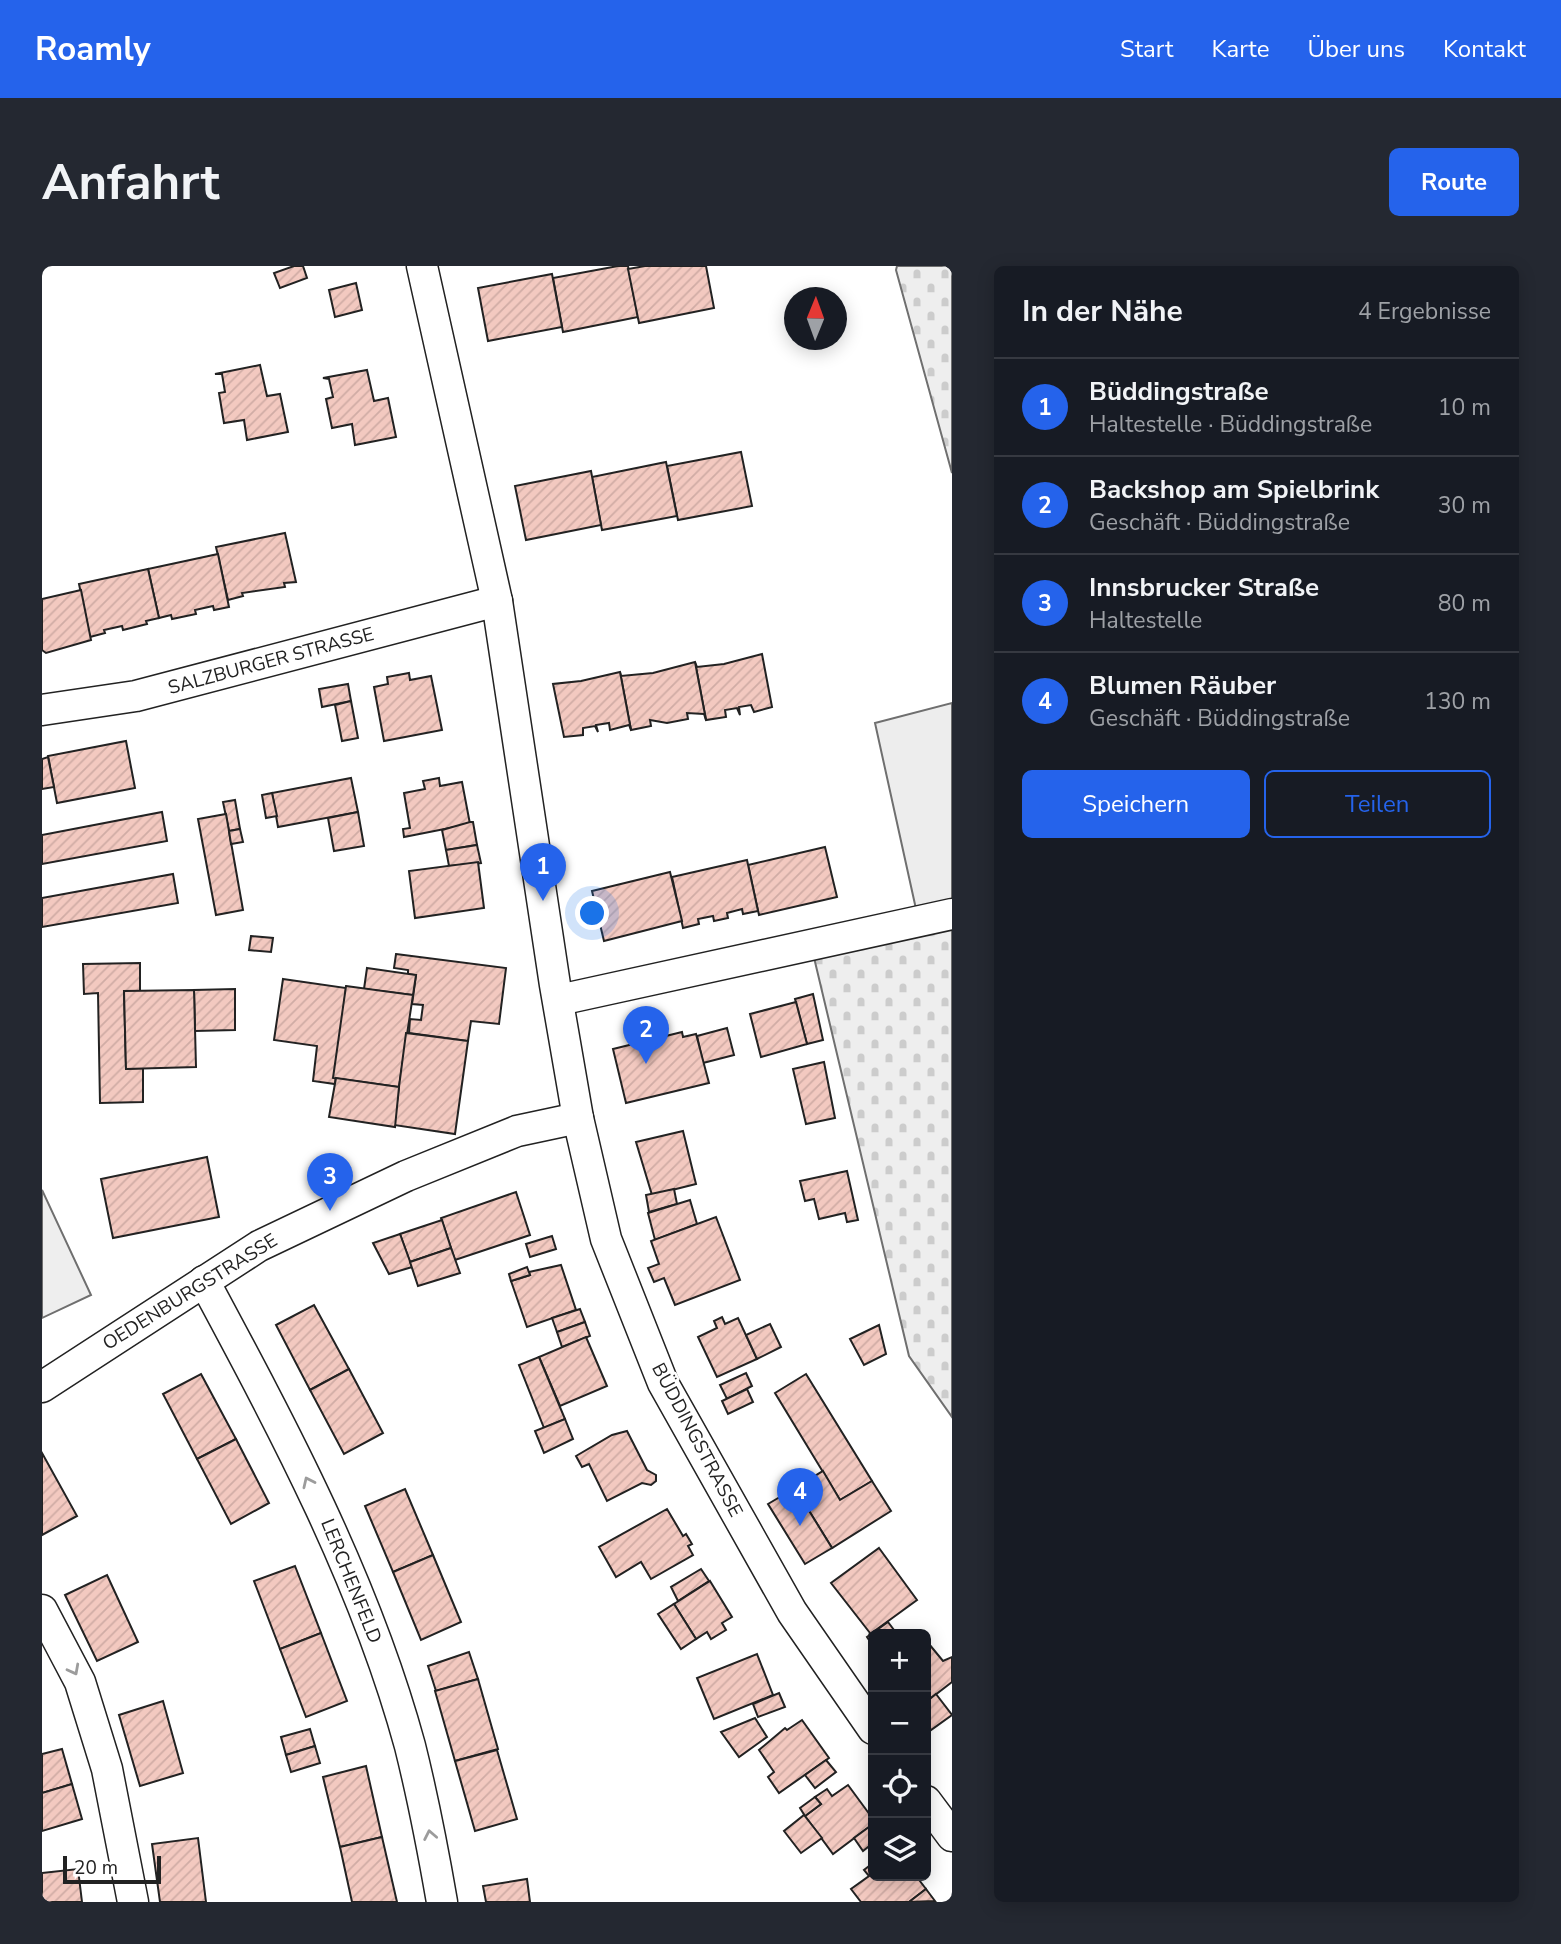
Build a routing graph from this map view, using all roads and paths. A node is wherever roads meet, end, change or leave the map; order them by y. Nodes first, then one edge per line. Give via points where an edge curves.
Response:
1 (422, 266) edge
2 (497, 601) junction
3 (42, 710) edge
4 (952, 914) edge
5 (559, 1000) junction
6 (578, 1118) junction
7 (204, 1281) junction
8 (42, 1387) edge
9 (42, 1610) edge
10 (868, 1722) edge
11 (931, 1808) edge
12 (952, 1836) edge
13 (133, 1902) edge
14 (442, 1902) edge

1 - 2 street, BÜDDINGSTRASSE
2 - 3 street, SALZBURGER STRASSE via 136,696
2 - 5 street, BÜDDINGSTRASSE
4 - 5 street
5 - 6 street, BÜDDINGSTRASSE
6 - 7 street, OEDENBURGSTRASSE via 517,1131 406,1175 260,1246
6 - 10 street, BÜDDINGSTRASSE via 606,1239 663,1383 792,1612
7 - 8 street, OEDENBURGSTRASSE
14 -> 7 street, LERCHENFELD via 409,1745 378,1647 285,1431
9 -> 13 street via 80,1682 103,1757
11 - 12 street

